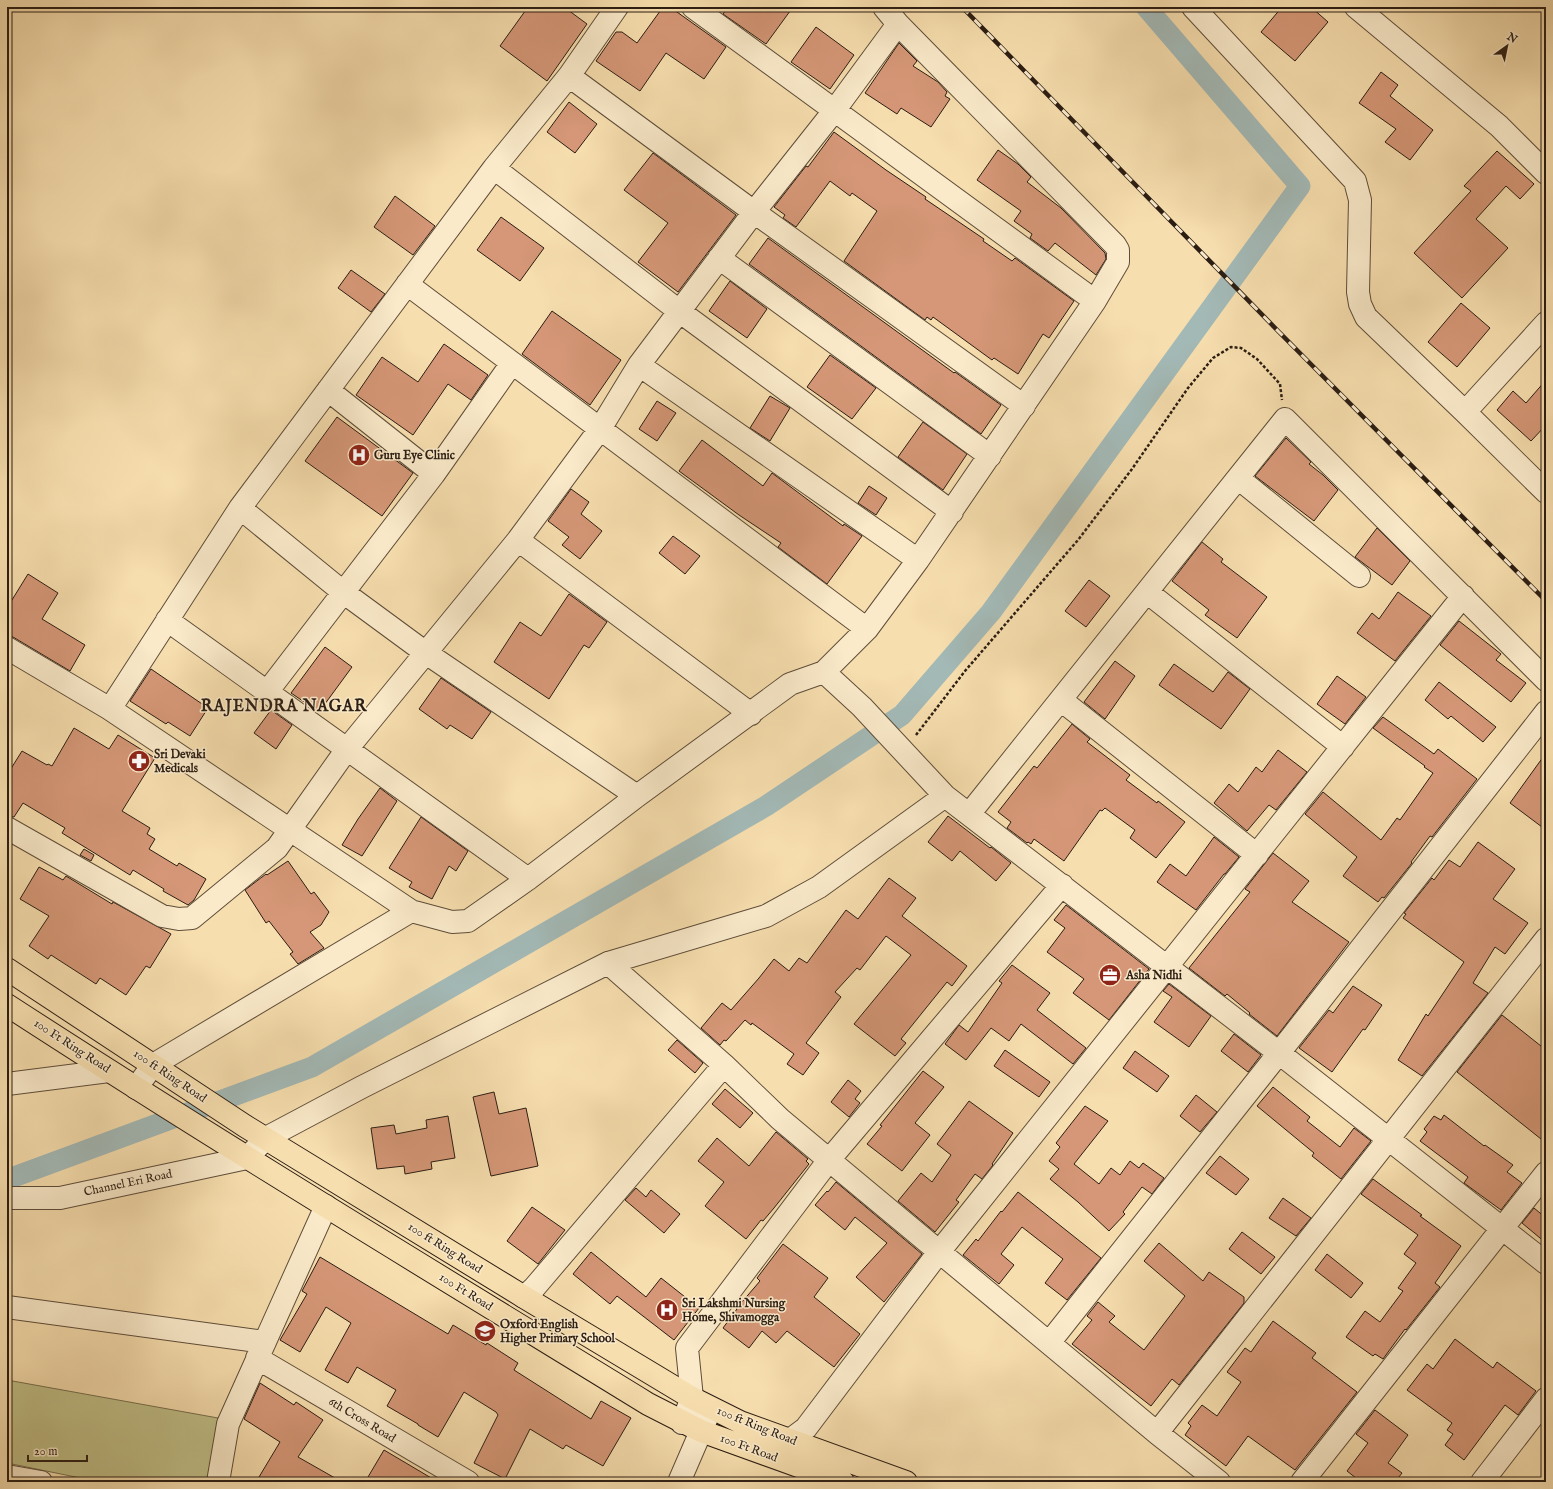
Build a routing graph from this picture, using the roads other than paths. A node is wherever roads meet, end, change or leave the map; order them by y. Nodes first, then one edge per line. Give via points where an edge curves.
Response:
1 (617, 7) edge
2 (693, 7) edge
3 (884, 7) edge
4 (1193, 7) edge
5 (1356, 7) edge
6 (898, 24) junction
7 (569, 76) junction
8 (834, 111) junction
9 (494, 168) junction
10 (1546, 173) edge
11 (754, 212) junction
12 (719, 258) junction
13 (407, 284) junction
14 (1095, 301) junction
15 (679, 311) junction
16 (1546, 323) edge
17 (512, 363) junction
18 (639, 365) junction
19 (328, 390) junction
20 (1024, 406) junction
21 (1465, 412) junction
22 (600, 430) junction
23 (990, 456) junction
24 (434, 474) junction
25 (1238, 478) junction
26 (1546, 491) edge
27 (240, 508) junction
28 (952, 512) junction
29 (518, 540) junction
30 (918, 560) junction
31 (1359, 576) dead end
32 (343, 592) junction
33 (1147, 592) junction
34 (1463, 596) junction
35 (167, 620) junction
36 (867, 629) junction
37 (7, 648) edge
38 (426, 653) junction
39 (824, 672) junction
40 (1546, 680) edge
41 (267, 692) junction
42 (1061, 700) junction
43 (110, 709) junction
44 (1546, 712) edge
45 (751, 714) junction
46 (1343, 747) junction
47 (347, 749) junction
48 (637, 796) junction
49 (945, 796) junction
50 (970, 814) junction
51 (7, 828) edge
52 (290, 830) junction
53 (1257, 855) junction
54 (528, 880) junction
55 (1062, 885) junction
56 (411, 911) junction
57 (1546, 939) edge
58 (608, 963) junction
59 (1167, 966) junction
60 (7, 969) edge
61 (7, 1004) edge
62 (1279, 1053) junction
63 (724, 1065) junction
64 (109, 1070) junction
65 (161, 1070) junction
66 (7, 1084) edge
67 (136, 1088) junction
68 (266, 1138) junction
69 (1388, 1139) junction
70 (228, 1144) joint
71 (247, 1158) junction
72 (829, 1160) junction
73 (1546, 1173) edge
74 (7, 1198) edge
75 (326, 1206) junction
76 (1501, 1228) junction
77 (939, 1252) junction
78 (1546, 1263) edge
79 (524, 1297) junction
80 (7, 1307) edge
81 (1049, 1343) junction
82 (261, 1350) junction
83 (692, 1398) junction
84 (1546, 1399) edge
85 (711, 1408) junction
86 (692, 1427) junction
87 (1157, 1433) junction
88 (790, 1440) junction
89 (7, 1476) edge
90 (41, 1482) edge
91 (218, 1482) edge
92 (468, 1482) edge
93 (679, 1482) edge
94 (843, 1482) edge
95 (906, 1482) edge
96 (1219, 1482) edge
97 (1302, 1482) edge
98 (1482, 1482) edge

1 - 7 street
2 - 8 street
3 - 6 street
4 - 21 street via 1355,181 1360,200 1358,292 1366,317
5 - 10 street via 1499,126
6 - 8 street
6 - 14 street via 1116,245 1118,262
7 - 9 street
7 - 11 street
8 - 11 street
8 - 14 street
9 - 13 street
9 - 15 street
11 - 12 street
11 - 20 street
12 - 15 street
12 - 23 street
13 - 17 street
13 - 19 street
14 - 20 street
15 - 18 street
15 - 28 street
16 - 21 street
17 - 22 street
17 - 24 street
18 - 22 street
18 - 30 street
19 - 24 street
19 - 27 street
20 - 23 street
21 - 26 street
22 - 29 street
22 - 36 street
23 - 28 street
24 - 32 street
25 - 31 street
25 - 33 street
25 - 34 street via 1285,419
27 - 32 street
27 - 35 street
28 - 30 street
29 - 38 street
29 - 45 street
30 - 36 street
32 - 38 street
32 - 41 street
33 - 42 street
33 - 46 street
34 - 40 street
34 - 46 street
35 - 41 street
35 - 43 street
36 - 39 street
37 - 43 street
38 - 47 street
38 - 48 street
39 - 45 street via 790,684
39 - 49 street via 862,707
41 - 47 street
42 - 50 street
42 - 53 street
43 - 52 street
44 - 62 street
45 - 48 street
46 - 53 street
47 - 52 street
47 - 54 street
48 - 54 street
49 - 50 street
49 - 58 street via 819,887 766,916
50 - 55 street
51 - 52 street via 162,916 179,919 192,918 277,848
52 - 56 street
53 - 59 street
54 - 56 street via 468,921 452,922
55 - 59 street
55 - 72 street
56 - 65 street
57 - 69 street
58 - 63 street
58 - 68 street
59 - 62 street
59 - 77 street
60 - 65 main road, 100 ft Ring Road
61 - 64 main road, 100 Ft Ring Road
62 - 69 street
62 - 81 street
63 - 72 street via 780,1119
63 - 79 street
64 - 66 street
64 - 67 main road, 100 Ft Ring Road
65 - 67 street
65 - 68 main road, 100 ft Ring Road
67 - 70 main road, 100 Ft Ring Road
68 - 71 street
68 - 79 main road, 100 ft Ring Road
69 - 76 street
69 - 87 street
70 - 71 main road, 100 Ft Road
71 - 74 street, Channel Eri Road via 60,1198
71 - 75 main road, 100 Ft Road
72 - 77 street
72 - 83 street via 687,1348
73 - 76 street
75 - 82 street
75 - 86 main road, 100 Ft Road via 648,1404
76 - 78 street
76 - 97 street
77 - 81 street
77 - 88 street via 806,1428
79 - 83 main road, 100 ft Ring Road
80 - 82 street
81 - 87 street
82 - 91 street via 228,1424
82 - 92 street, 6th Cross Road
83 - 85 main road, 100 ft Ring Road
83 - 86 street
84 - 98 street
85 - 86 street
85 - 88 main road, 100 ft Ring Road via 740,1422
86 - 93 street
86 - 94 main road, 100 Ft Road
87 - 96 street
88 - 95 main road, 100 ft Ring Road
89 - 90 street

